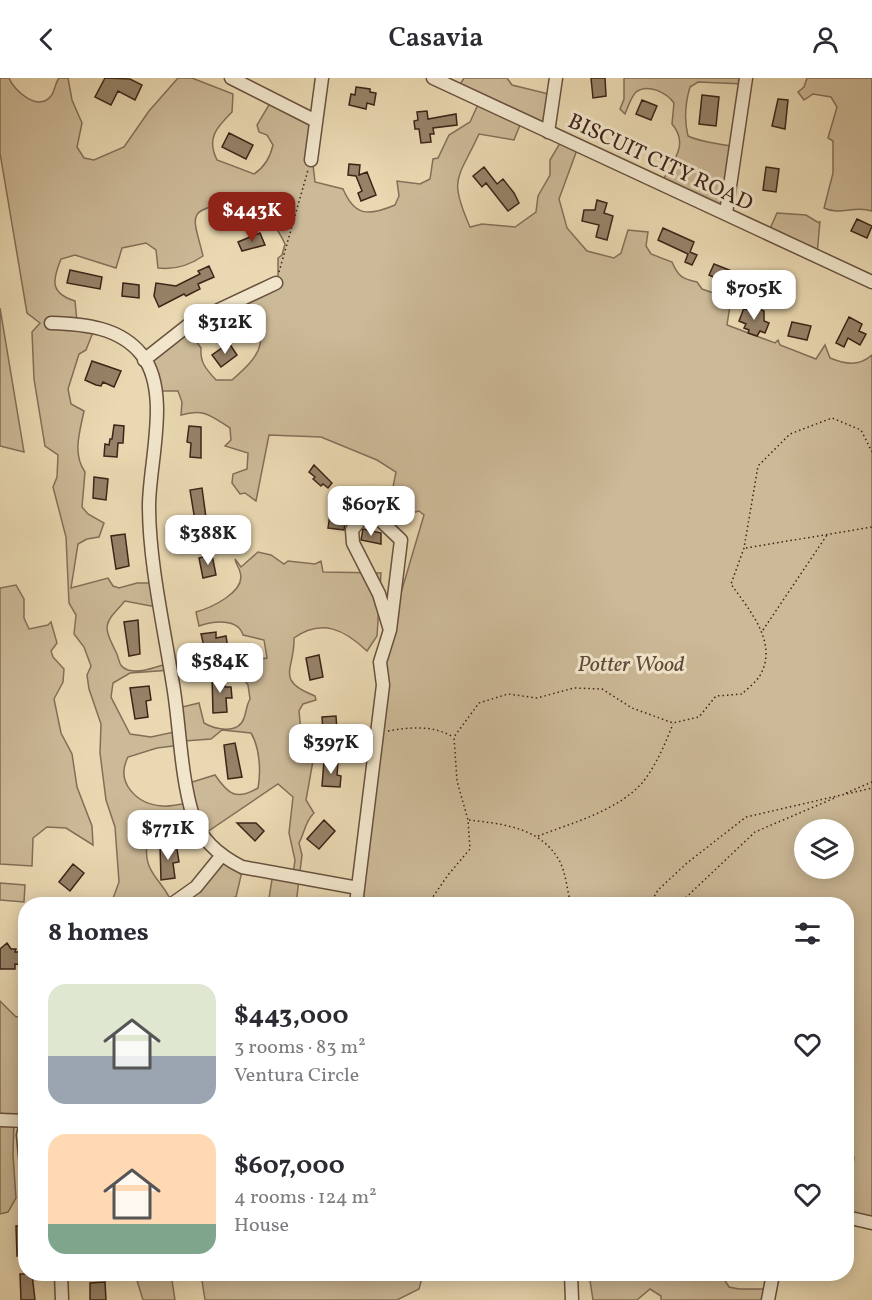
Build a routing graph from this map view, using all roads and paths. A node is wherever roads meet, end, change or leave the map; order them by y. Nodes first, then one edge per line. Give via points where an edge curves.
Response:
1 (231, 78) edge
2 (322, 78) edge
3 (433, 78) edge
4 (556, 78) edge
5 (746, 78) edge
6 (316, 121) junction
7 (548, 132) junction
8 (311, 160) joint
9 (726, 213) junction
10 (872, 282) edge
11 (276, 283) joint
12 (51, 323) dead end
13 (144, 360) junction
14 (872, 452) edge
15 (872, 527) edge
16 (827, 534) junction
17 (744, 548) junction
18 (390, 630) junction
19 (762, 630) junction
20 (673, 723) junction
21 (377, 734) junction
22 (454, 737) junction
23 (872, 782) edge
24 (872, 788) edge
25 (841, 795) junction
26 (468, 820) junction
27 (538, 836) junction
28 (222, 855) junction
29 (358, 888) junction
30 (182, 897) edge
31 (357, 897) edge
32 (433, 897) edge
33 (569, 897) edge
34 (654, 897) edge
35 (685, 897) edge
36 (0, 1120) edge
37 (18, 1121) edge
38 (854, 1219) edge
39 (872, 1223) edge
40 (61, 1281) edge
41 (571, 1281) edge
42 (772, 1281) edge
43 (62, 1300) edge
44 (572, 1300) edge
45 (768, 1300) edge

1 - 6 street
2 - 6 street
3 - 7 street, BISCUIT CITY ROAD
4 - 7 street
5 - 9 street
6 - 8 street
7 - 9 street, BISCUIT CITY ROAD
8 - 11 path
9 - 10 street, BISCUIT CITY ROAD
11 - 13 street via 191,323
12 - 13 street via 102,329 124,339
13 - 28 street via 156,392 157,413 150,533 185,770 193,817 210,846
14 - 17 path via 861,430 832,418 790,434 758,466
15 - 16 path
16 - 17 path
16 - 19 path
17 - 19 path via 731,584
18 - 18 street via 401,540 379,519 363,517 352,530 354,543 379,594
18 - 21 street via 380,662 383,685
19 - 20 path via 766,650 759,676 742,694 716,696 699,717
20 - 22 path via 632,708 602,689 574,688 537,698 508,694 479,703
20 - 27 path via 661,753 642,783 588,818
21 - 22 path via 420,728 444,731
21 - 29 street
22 - 26 path via 458,781
23 - 25 path
24 - 25 path
25 - 34 path via 746,817 687,863
25 - 35 path via 755,832
26 - 27 path via 504,824
26 - 32 path via 470,849
27 - 33 path via 559,860
28 - 29 street via 242,867
28 - 30 street via 196,887
29 - 31 street
36 - 37 street
38 - 39 street
40 - 43 street
41 - 44 street
42 - 45 street

